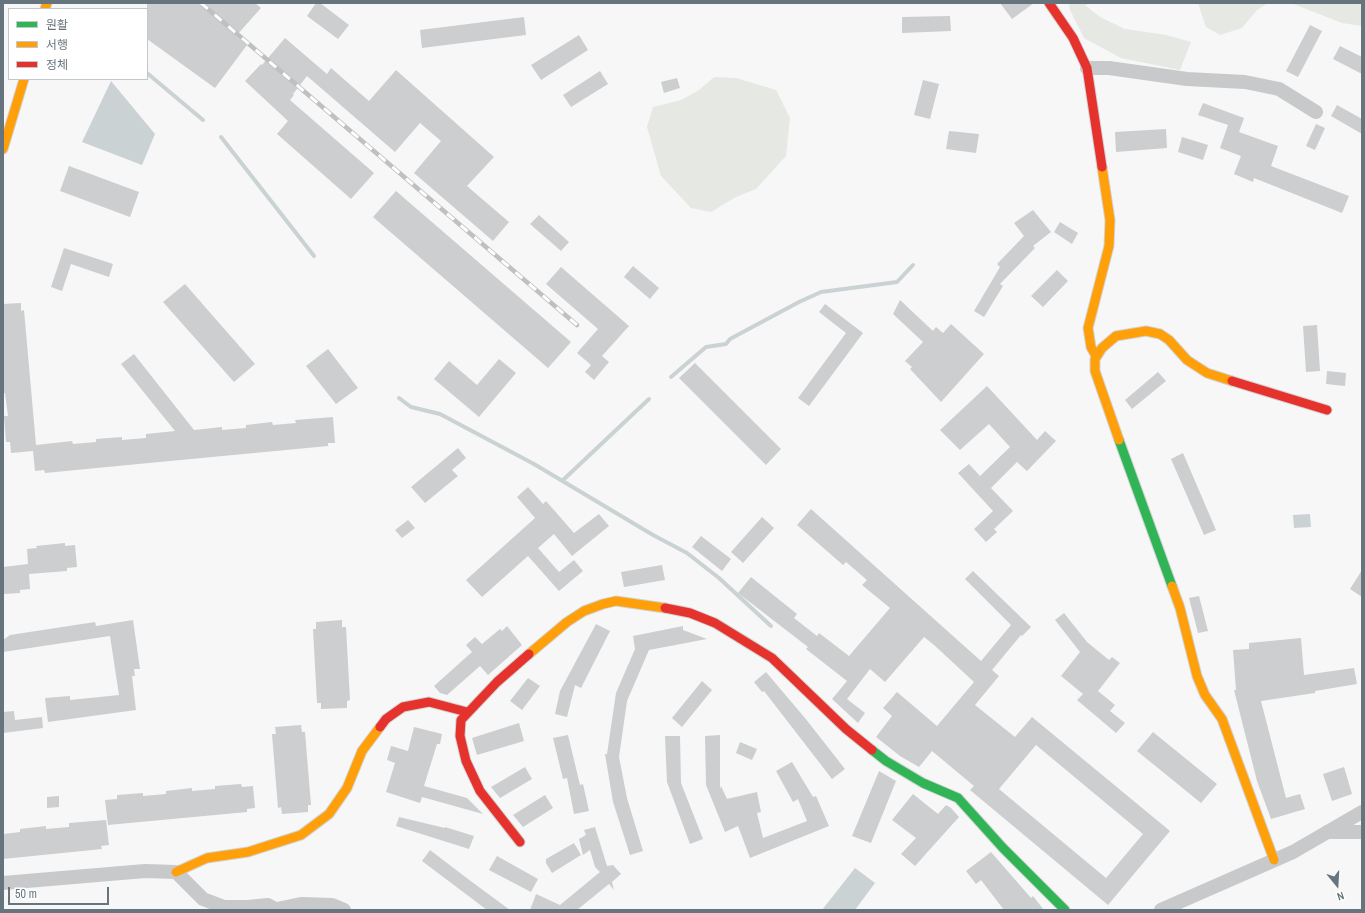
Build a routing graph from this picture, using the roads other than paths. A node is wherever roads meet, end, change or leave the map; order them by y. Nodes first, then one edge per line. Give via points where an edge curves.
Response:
1 (1049, 3) edge
2 (1087, 68) junction
3 (24, 80) edge
4 (1316, 112) dead end
5 (3, 149) edge
6 (1096, 356) junction
7 (1327, 410) dead end
8 (467, 712) junction
9 (1362, 812) edge
10 (1327, 832) junction
11 (1362, 832) edge
12 (520, 842) dead end
13 (1274, 860) junction
14 (176, 872) junction
15 (3, 883) edge
16 (277, 910) edge
17 (344, 910) edge
18 (1065, 910) edge
19 (1161, 910) edge

1 - 2 street via 1073,38
2 - 4 street via 1109,68 1187,79 1245,82 1279,89
2 - 6 street via 1110,220 1109,246 1088,328 1091,347
3 - 5 street
6 - 7 street via 1116,336 1146,331 1160,334 1187,360 1207,373
6 - 13 street via 1095,371 1100,388 1180,608 1197,676 1205,694 1222,719
8 - 12 street via 462,720 460,736 466,761 480,791
8 - 14 street via 429,702 403,707 386,719 362,751 347,788 329,814 301,835 248,852 207,858
8 - 18 street via 497,682 567,622 584,611 616,601 690,613 715,623 772,658 846,729 886,761 923,783 958,798 1003,848
9 - 10 street
10 - 11 street
10 - 13 street
13 - 19 street
14 - 15 street via 145,871
14 - 16 street via 203,899 224,906 248,907 268,904
16 - 17 street via 301,904 332,905

